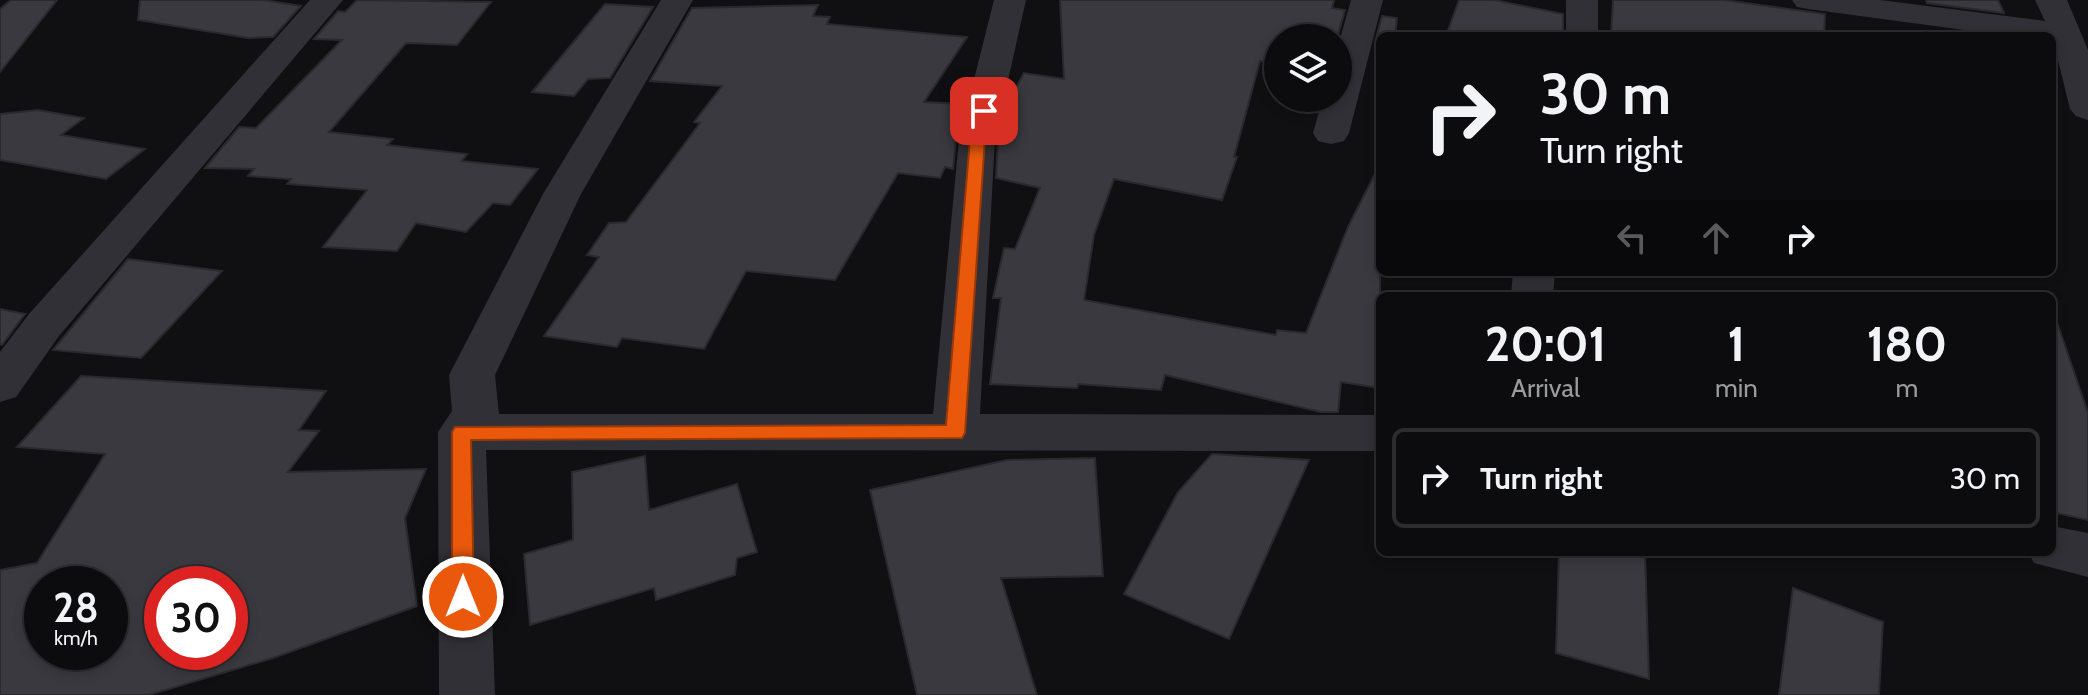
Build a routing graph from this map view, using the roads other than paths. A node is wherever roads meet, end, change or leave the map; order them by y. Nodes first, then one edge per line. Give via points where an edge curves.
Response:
1 (327, 0) edge
2 (677, 0) edge
3 (1010, 0) edge
4 (1367, 0) edge
5 (1582, 0) edge
6 (1808, 0) edge
7 (2051, 0) edge
8 (1582, 32) edge
9 (2052, 32) edge
10 (2056, 33) edge
11 (2067, 34) junction
12 (2088, 109) edge
13 (1331, 133) dead end
14 (0, 385) edge
15 (462, 432) junction
16 (955, 433) junction
17 (1376, 433) edge
18 (2056, 549) edge
19 (2088, 555) edge
20 (467, 695) edge

1 - 14 street via 54,314
2 - 15 street via 562,194 472,375 476,416
3 - 16 street via 977,139
4 - 13 street
5 - 8 street
6 - 9 street
7 - 11 street
10 - 11 street
11 - 12 street
15 - 16 street
15 - 20 street
16 - 17 street
18 - 19 street

